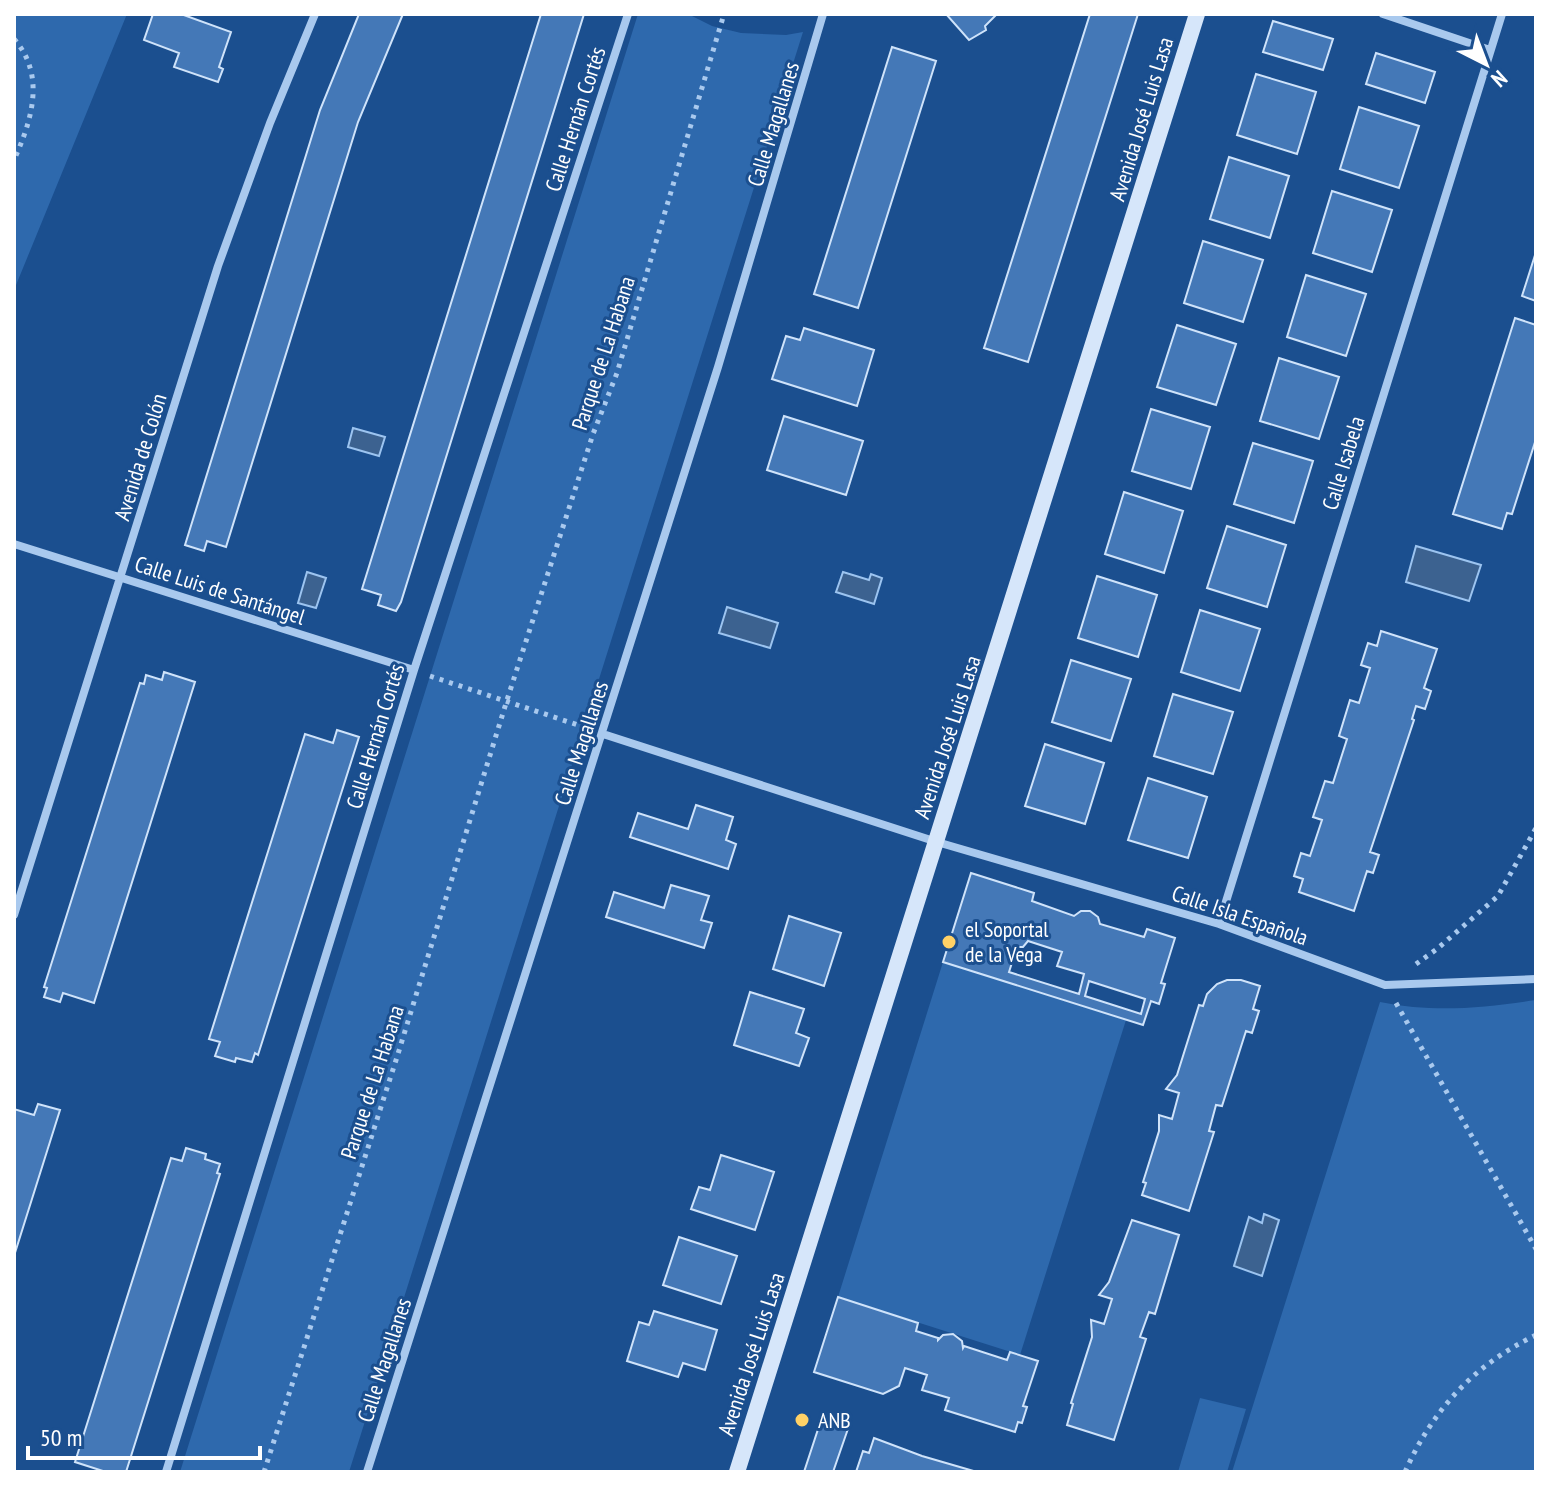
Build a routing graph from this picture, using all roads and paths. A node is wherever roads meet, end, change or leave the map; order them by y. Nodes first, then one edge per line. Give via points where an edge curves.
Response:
1 (315, 14) edge
2 (628, 14) edge
3 (724, 14) edge
4 (1197, 14) edge
5 (1383, 14) edge
6 (1502, 14) edge
7 (819, 16) edge
8 (14, 39) edge
9 (1490, 50) junction
10 (14, 160) edge
11 (14, 544) edge
12 (122, 577) junction
13 (414, 670) junction
14 (507, 700) junction
15 (603, 734) junction
16 (1536, 828) edge
17 (937, 842) junction
18 (14, 915) edge
19 (1219, 924) junction
20 (1536, 979) edge
21 (1385, 985) junction
22 (1536, 1249) edge
23 (1536, 1335) edge
24 (166, 1472) edge
25 (264, 1472) edge
26 (367, 1472) edge
27 (737, 1472) edge
28 (1405, 1472) edge

1 - 12 street, Avenida de Colón via 218,266
2 - 13 street, Calle Hernán Cortés
3 - 14 path, Parque de La Habana via 617,373
4 - 17 street, Avenida José Luis Lasa
5 - 9 street
6 - 9 street, Calle Isabela
7 - 15 street, Calle Magallanes via 812,57 732,323
8 - 10 path via 25,51 36,89
9 - 19 street, Calle Isabela
11 - 12 street, Calle Luis de Santángel
12 - 13 street, Calle Luis de Santángel
12 - 18 street, Avenida de Colón
13 - 14 path
13 - 24 street, Calle Hernán Cortés
14 - 15 path
14 - 25 path, Parque de La Habana
15 - 17 street
15 - 26 street, Calle Magallanes
16 - 21 path via 1498,896
17 - 19 street, Calle Isla Española
17 - 27 street, Avenida José Luis Lasa
19 - 21 street, Calle Isla Española
20 - 21 street, Calle Isla Española
21 - 22 path
23 - 28 path via 1475,1373 1442,1407

